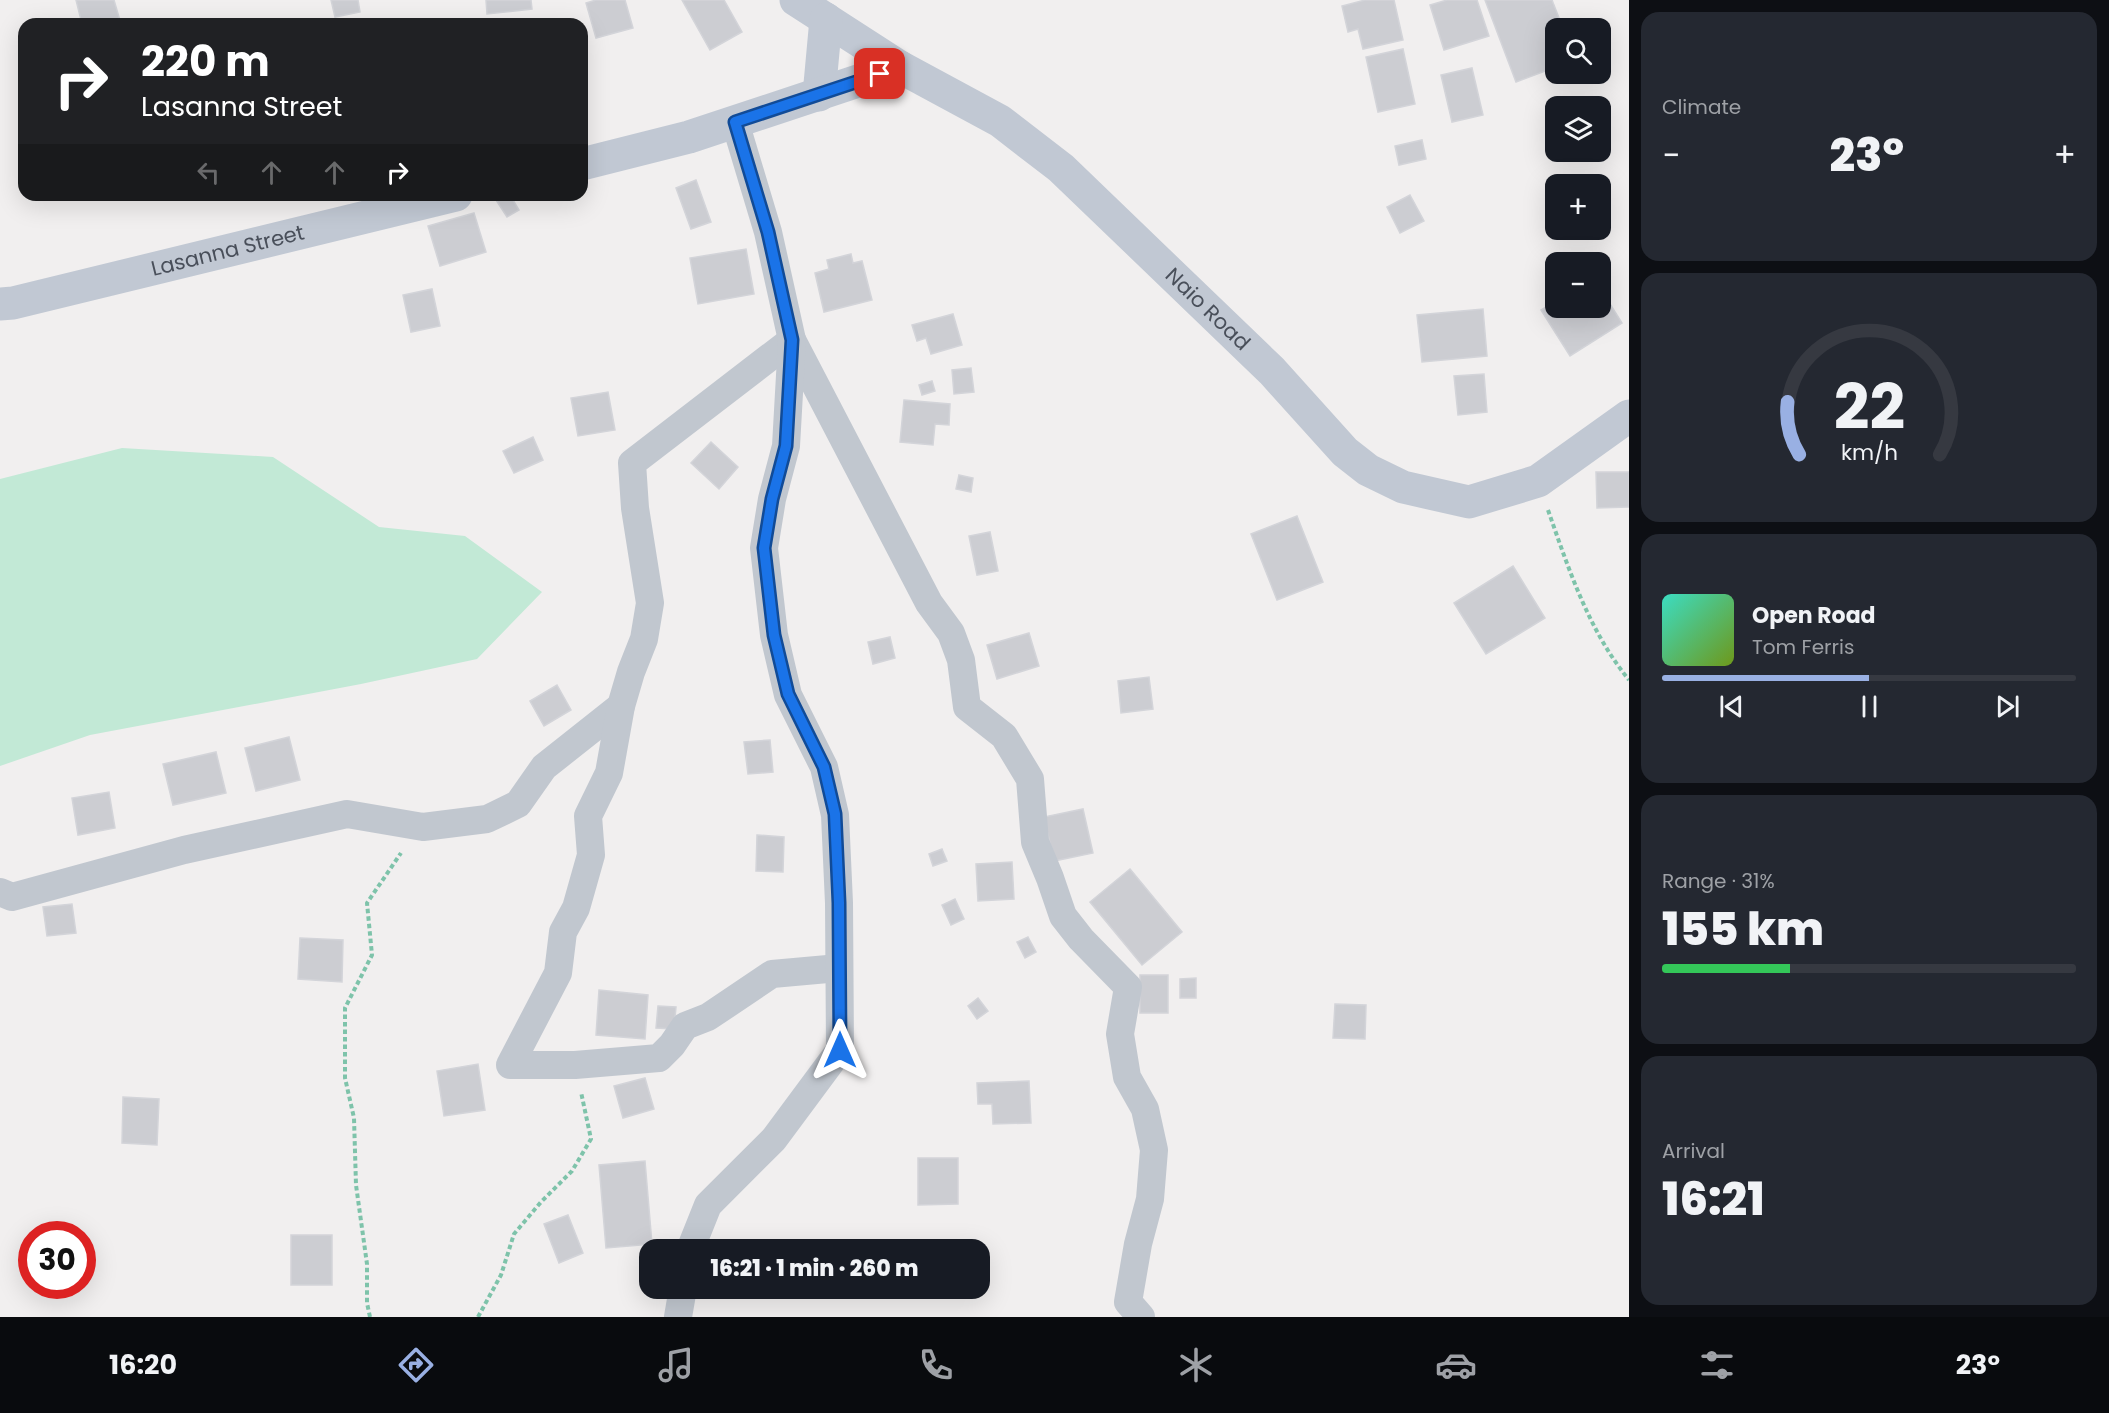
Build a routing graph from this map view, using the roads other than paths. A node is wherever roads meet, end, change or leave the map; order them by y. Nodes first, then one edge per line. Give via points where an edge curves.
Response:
1 (796, 0) edge
2 (826, 19) junction
3 (900, 67) junction
4 (819, 95) junction
5 (735, 122) junction
6 (588, 162) edge
7 (431, 201) edge
8 (0, 304) edge
9 (792, 340) junction
10 (1629, 416) edge
11 (621, 706) junction
12 (0, 892) edge
13 (839, 968) junction
14 (694, 1239) edge
15 (682, 1299) edge
16 (678, 1317) edge
17 (1142, 1317) edge

1 - 2 street, Naio Road
2 - 3 street, Naio Road
2 - 4 street
3 - 4 street
3 - 10 street, Naio Road via 1000,121 1061,168 1272,370 1345,452 1368,470 1403,487 1469,502 1538,481
4 - 5 street
5 - 6 street
5 - 9 street via 768,232
7 - 8 street, Lasanna Street
9 - 11 street via 632,464 634,508 650,603 644,639
9 - 13 street via 786,446 764,548 774,635 788,694 824,767 835,814
9 - 17 street via 929,603 951,633 961,660 967,708 1004,736 1030,779 1035,842 1063,916 1128,987 1120,1034 1127,1077 1145,1109 1154,1150 1150,1199 1128,1302
11 - 12 street via 544,767 518,804 487,819 423,827 347,814 184,850 12,897
11 - 13 street via 609,773 588,816 591,855 576,908 563,932 558,973 510,1065 575,1065 658,1058 685,1026 708,1017 772,974
13 - 14 street via 840,1050 774,1139 708,1205
15 - 16 street

